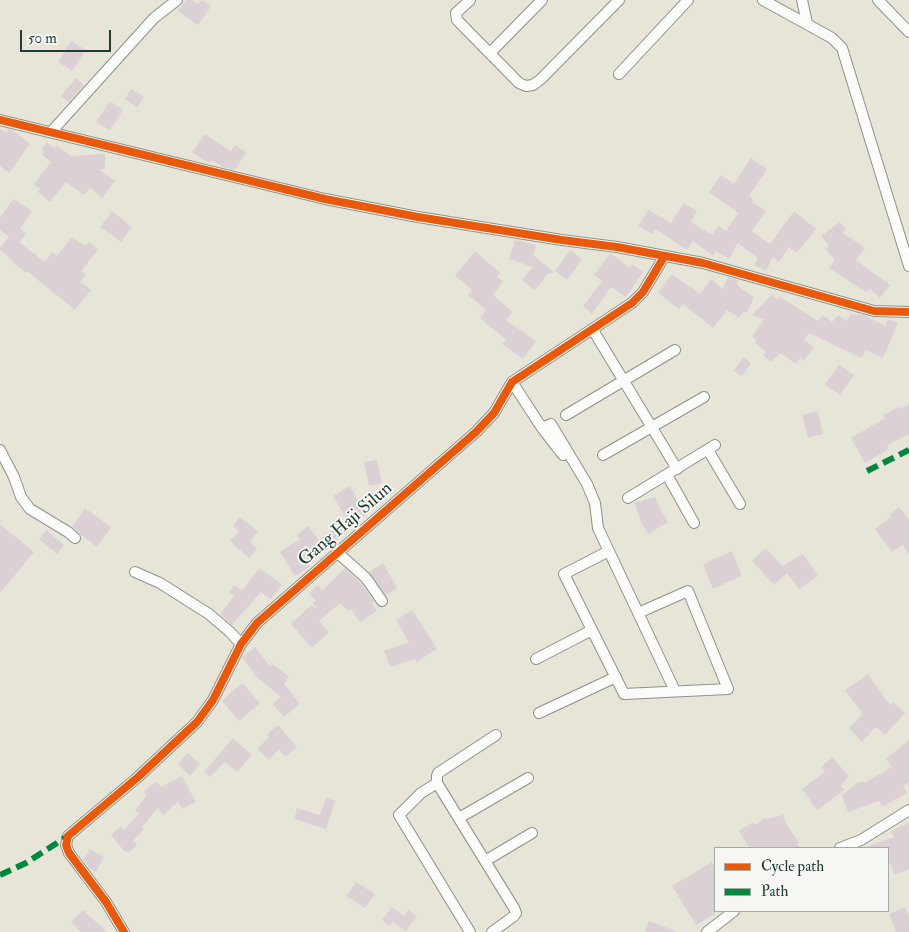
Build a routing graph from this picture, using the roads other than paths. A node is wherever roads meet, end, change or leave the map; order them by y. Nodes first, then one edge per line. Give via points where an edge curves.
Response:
1 (177, 0) edge
2 (470, 0) edge
3 (542, 0) edge
4 (619, 0) edge
5 (688, 0) edge
6 (763, 0) edge
7 (802, 0) edge
8 (878, 0) edge
9 (777, 3) edge
10 (807, 23) junction
11 (909, 32) edge
12 (490, 53) junction
13 (618, 74) dead end
14 (0, 120) edge
15 (52, 131) junction
16 (664, 257) junction
17 (909, 266) edge
18 (909, 312) edge
19 (593, 330) junction
20 (675, 350) dead end
21 (624, 381) junction
22 (512, 382) junction
23 (704, 397) dead end
24 (566, 415) dead end
25 (651, 427) junction
26 (0, 450) edge
27 (603, 455) dead end
28 (677, 469) junction
29 (666, 475) junction
30 (628, 498) dead end
31 (740, 504) dead end
32 (694, 523) dead end
33 (75, 538) dead end
34 (609, 551) junction
35 (338, 553) junction
36 (135, 572) dead end
37 (382, 601) dead end
38 (638, 613) junction
39 (592, 630) junction
40 (240, 644) junction
41 (536, 659) dead end
42 (616, 677) junction
43 (675, 691) junction
44 (539, 713) dead end
45 (496, 735) dead end
46 (528, 778) dead end
47 (438, 783) junction
48 (909, 810) edge
49 (459, 818) junction
50 (532, 832) dead end
51 (843, 847) edge
52 (485, 861) junction
53 (733, 912) edge
54 (124, 932) edge
55 (470, 932) edge
56 (492, 932) edge
57 (707, 932) edge

1 - 15 street via 154,18
2 - 12 street via 456,17
3 - 12 street
4 - 12 street via 533,85 518,83
5 - 13 street
6 - 9 street
7 - 10 street
8 - 11 street
9 - 10 street
10 - 17 street via 832,38 844,53
14 - 15 street
15 - 16 street via 76,140 325,199 418,218 617,247
16 - 18 street via 703,263 874,311
16 - 19 street, Gang Haji Silun via 638,297
19 - 21 street
19 - 22 street, Gang Haji Silun
20 - 21 street
21 - 24 street
21 - 25 street
22 - 34 street via 542,428 587,484 598,528
22 - 35 street, Gang Haji Silun via 482,427
23 - 25 street
25 - 27 street
25 - 28 street
26 - 33 street via 21,497 30,509
28 - 29 street
28 - 31 street via 712,448
29 - 30 street
29 - 32 street
34 - 38 street
34 - 39 street via 564,574
35 - 37 street via 366,578
35 - 40 street, Gang Haji Silun via 257,623
36 - 40 street via 160,582 209,614
38 - 43 street
38 - 43 street via 688,591 728,689
39 - 41 street
39 - 42 street
40 - 54 street, Gang Haji Silun via 213,700 197,722 138,778 68,836 68,853 106,902
42 - 43 street via 624,694
42 - 44 street
45 - 47 street via 438,773
46 - 49 street
47 - 49 street
47 - 55 street via 414,799 400,816
48 - 51 street via 862,840
49 - 52 street
50 - 52 street
52 - 56 street via 516,913
53 - 57 street

